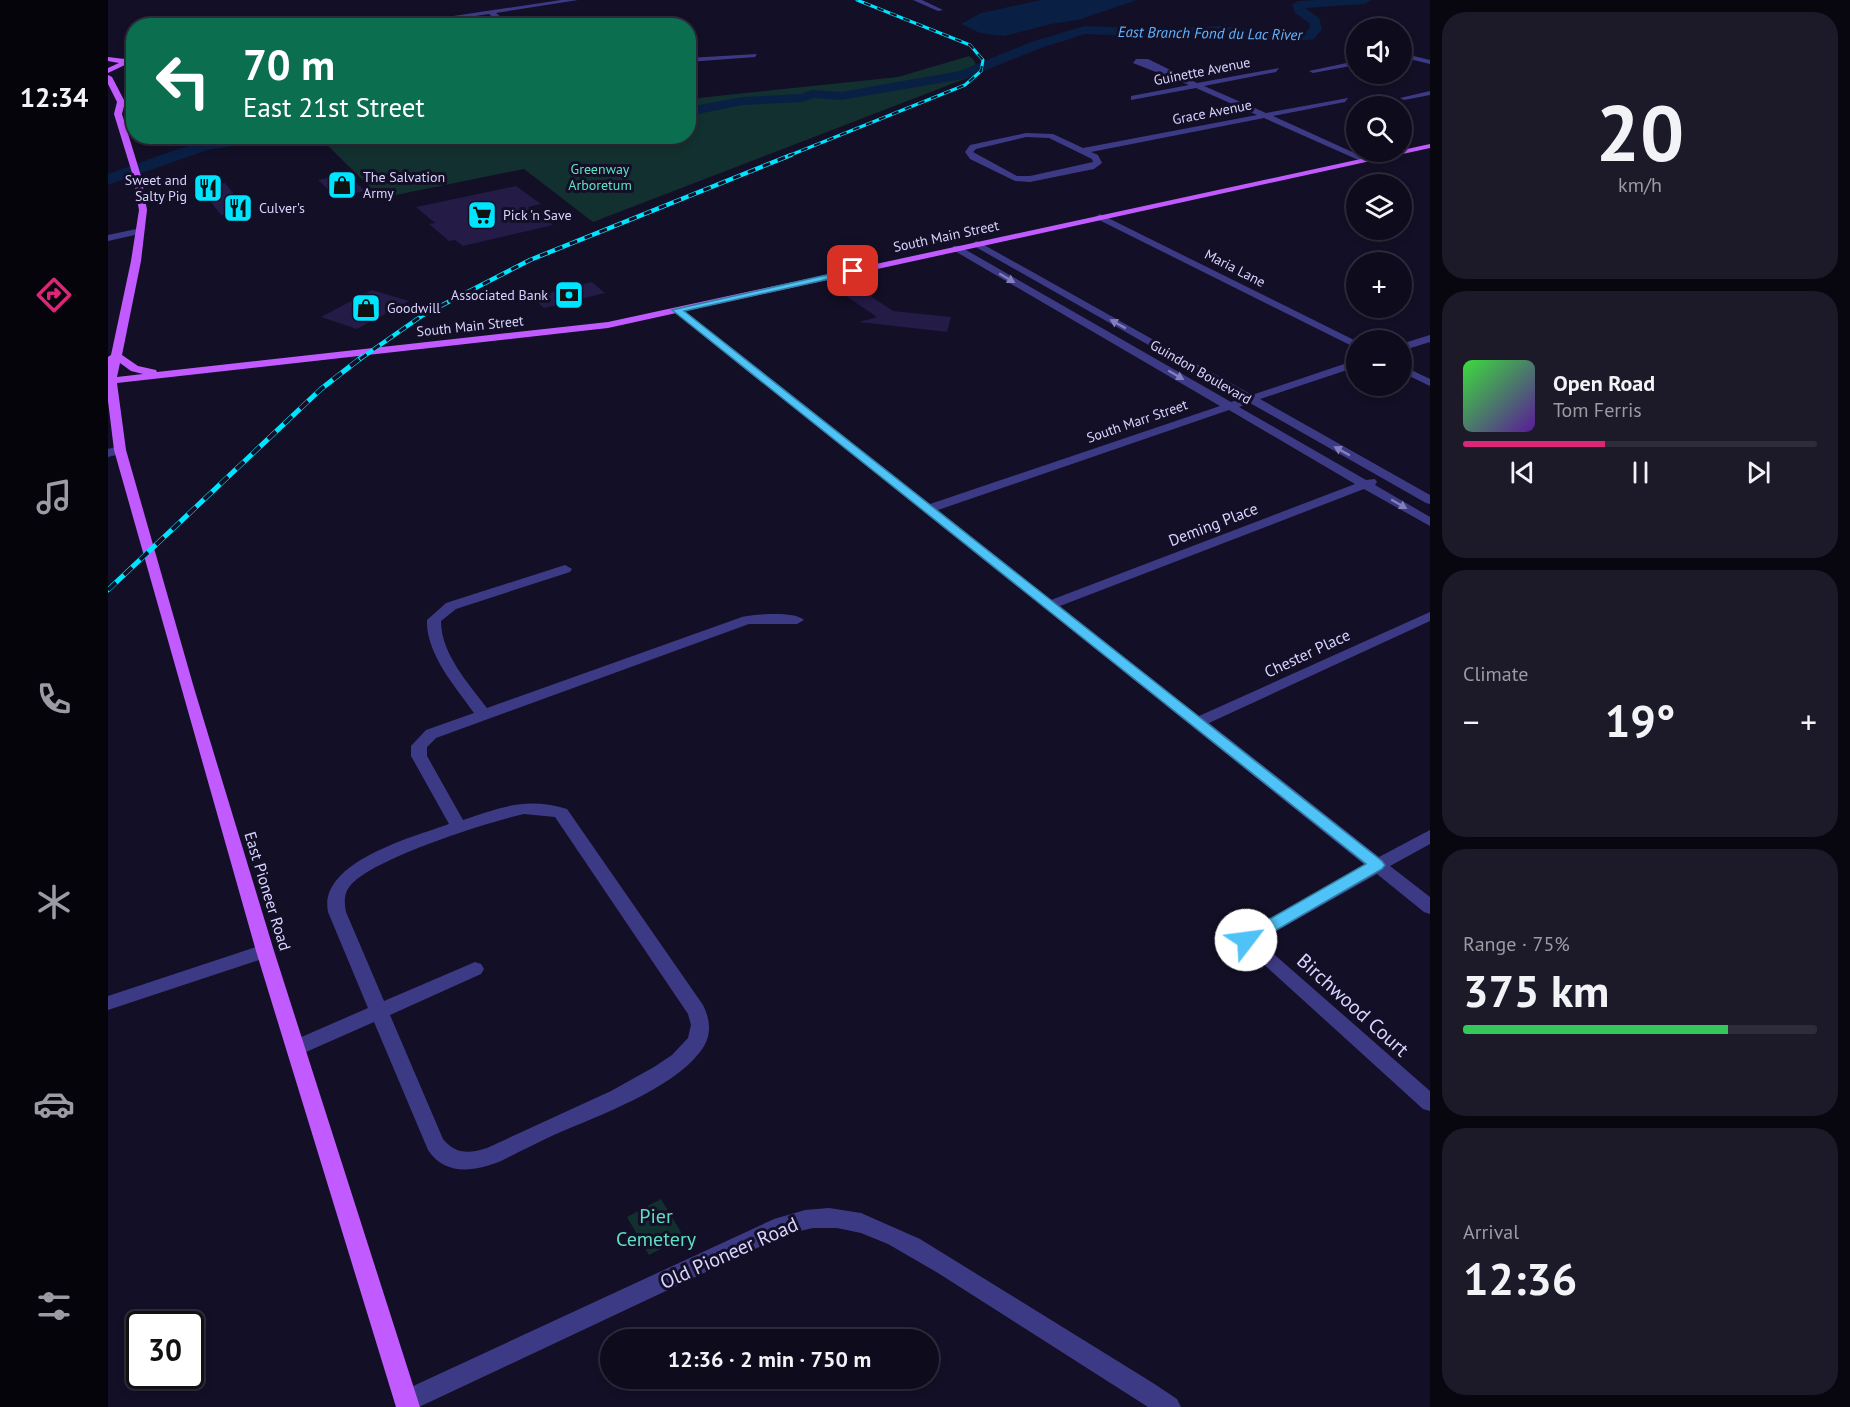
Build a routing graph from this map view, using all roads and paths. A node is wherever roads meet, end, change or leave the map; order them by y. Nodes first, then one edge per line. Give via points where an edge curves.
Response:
1 (575, 0) edge
2 (916, 0) edge
3 (940, 10) dead end
4 (489, 12) junction
5 (447, 18) edge
6 (498, 18) edge
7 (108, 51) edge
8 (754, 55) dead end
9 (1412, 57) edge
10 (696, 59) edge
11 (1430, 62) edge
12 (1145, 63) dead end
13 (1346, 65) edge
14 (112, 67) edge
15 (1276, 70) dead end
16 (1313, 70) dead end
17 (1194, 85) junction
18 (1430, 93) edge
19 (1412, 97) edge
20 (1134, 98) dead end
21 (1346, 100) dead end
22 (110, 106) dead end
23 (118, 114) junction
24 (1264, 116) junction
25 (126, 142) edge
26 (127, 144) edge
27 (1430, 146) edge
28 (1412, 150) edge
29 (1083, 151) junction
30 (1346, 151) edge
31 (1357, 162) edge
32 (1100, 217) junction
33 (141, 231) junction
34 (108, 238) edge
35 (977, 244) junction
36 (956, 248) junction
37 (677, 310) junction
38 (1430, 338) edge
39 (1346, 340) edge
40 (1412, 344) edge
41 (112, 360) edge
42 (1346, 366) edge
43 (1412, 373) edge
44 (177, 374) junction
45 (110, 381) edge
46 (1430, 382) edge
47 (1248, 398) junction
48 (1228, 405) junction
49 (114, 451) edge
50 (1388, 477) junction
51 (1365, 484) junction
52 (1430, 500) edge
53 (929, 509) junction
54 (1430, 522) edge
55 (565, 570) dead end
56 (1050, 605) junction
57 (1430, 616) edge
58 (798, 620) dead end
59 (483, 714) junction
60 (1199, 722) junction
61 (459, 828) junction
62 (1430, 837) edge
63 (1377, 865) junction
64 (1430, 907) edge
65 (265, 951) junction
66 (474, 969) dead end
67 (108, 1003) edge
68 (379, 1011) junction
69 (297, 1048) junction
70 (1430, 1103) edge
71 (407, 1404) edge
72 (1169, 1407) edge

1 - 4 street
2 - 3 street
4 - 5 street
4 - 6 street
7 - 14 main road
8 - 10 street
9 - 11 street
12 - 17 street
13 - 16 street
14 - 23 main road via 121,102
15 - 17 street, Guinette Avenue
17 - 20 street, Guinette Avenue
17 - 24 street
18 - 19 street
21 - 24 street, Grace Avenue
22 - 23 main road
23 - 25 main road
24 - 29 street, Grace Avenue
24 - 30 street
26 - 33 main road via 143,205
27 - 28 main road, South Main Street
29 - 29 street via 1050,136 1038,135 973,147 969,152 1015,178 1030,179 1098,163
31 - 32 main road, South Main Street
32 - 35 main road, South Main Street
32 - 39 street, Maria Lane
33 - 34 street
33 - 41 main road
35 - 36 main road, South Main Street
47 -> 35 street, Guindon Boulevard
36 - 37 main road, South Main Street
36 -> 48 street, Guindon Boulevard
37 - 44 main road, South Main Street via 562,331
37 - 53 street
38 - 40 street
41 - 44 main road via 144,371
41 - 45 main road
42 - 47 street, South Marr Street
43 - 46 street
44 - 45 main road, South Main Street
45 - 49 main road, East Pioneer Road
47 - 48 street, South Marr Street
50 -> 47 street, Guindon Boulevard
48 - 51 street, Guindon Boulevard
48 - 53 street, South Marr Street
49 - 65 main road, East Pioneer Road
50 - 51 street, Deming Place
50 - 52 street, Guindon Boulevard
51 -> 54 street, Guindon Boulevard
51 - 56 street, Deming Place
53 - 56 street
55 - 59 street via 451,606 434,620 433,628 445,658
56 - 60 street
57 - 60 street, Chester Place
58 - 59 street via 747,620
59 - 61 street via 431,734 418,749 418,756
60 - 63 street
61 - 68 street via 363,866 346,879 338,892 337,912
61 - 68 street via 519,809 561,813 696,1010 701,1024 698,1039 688,1053 665,1071 610,1100 485,1157 465,1161 446,1156 435,1144
62 - 63 street
63 - 64 street
63 - 70 street, Birchwood Court via 1246,940
65 - 67 street
65 - 69 main road, East Pioneer Road
66 - 68 street
68 - 69 street
69 - 71 main road, East Pioneer Road
71 - 72 street, Old Pioneer Road via 783,1226 831,1217 859,1222 910,1246

